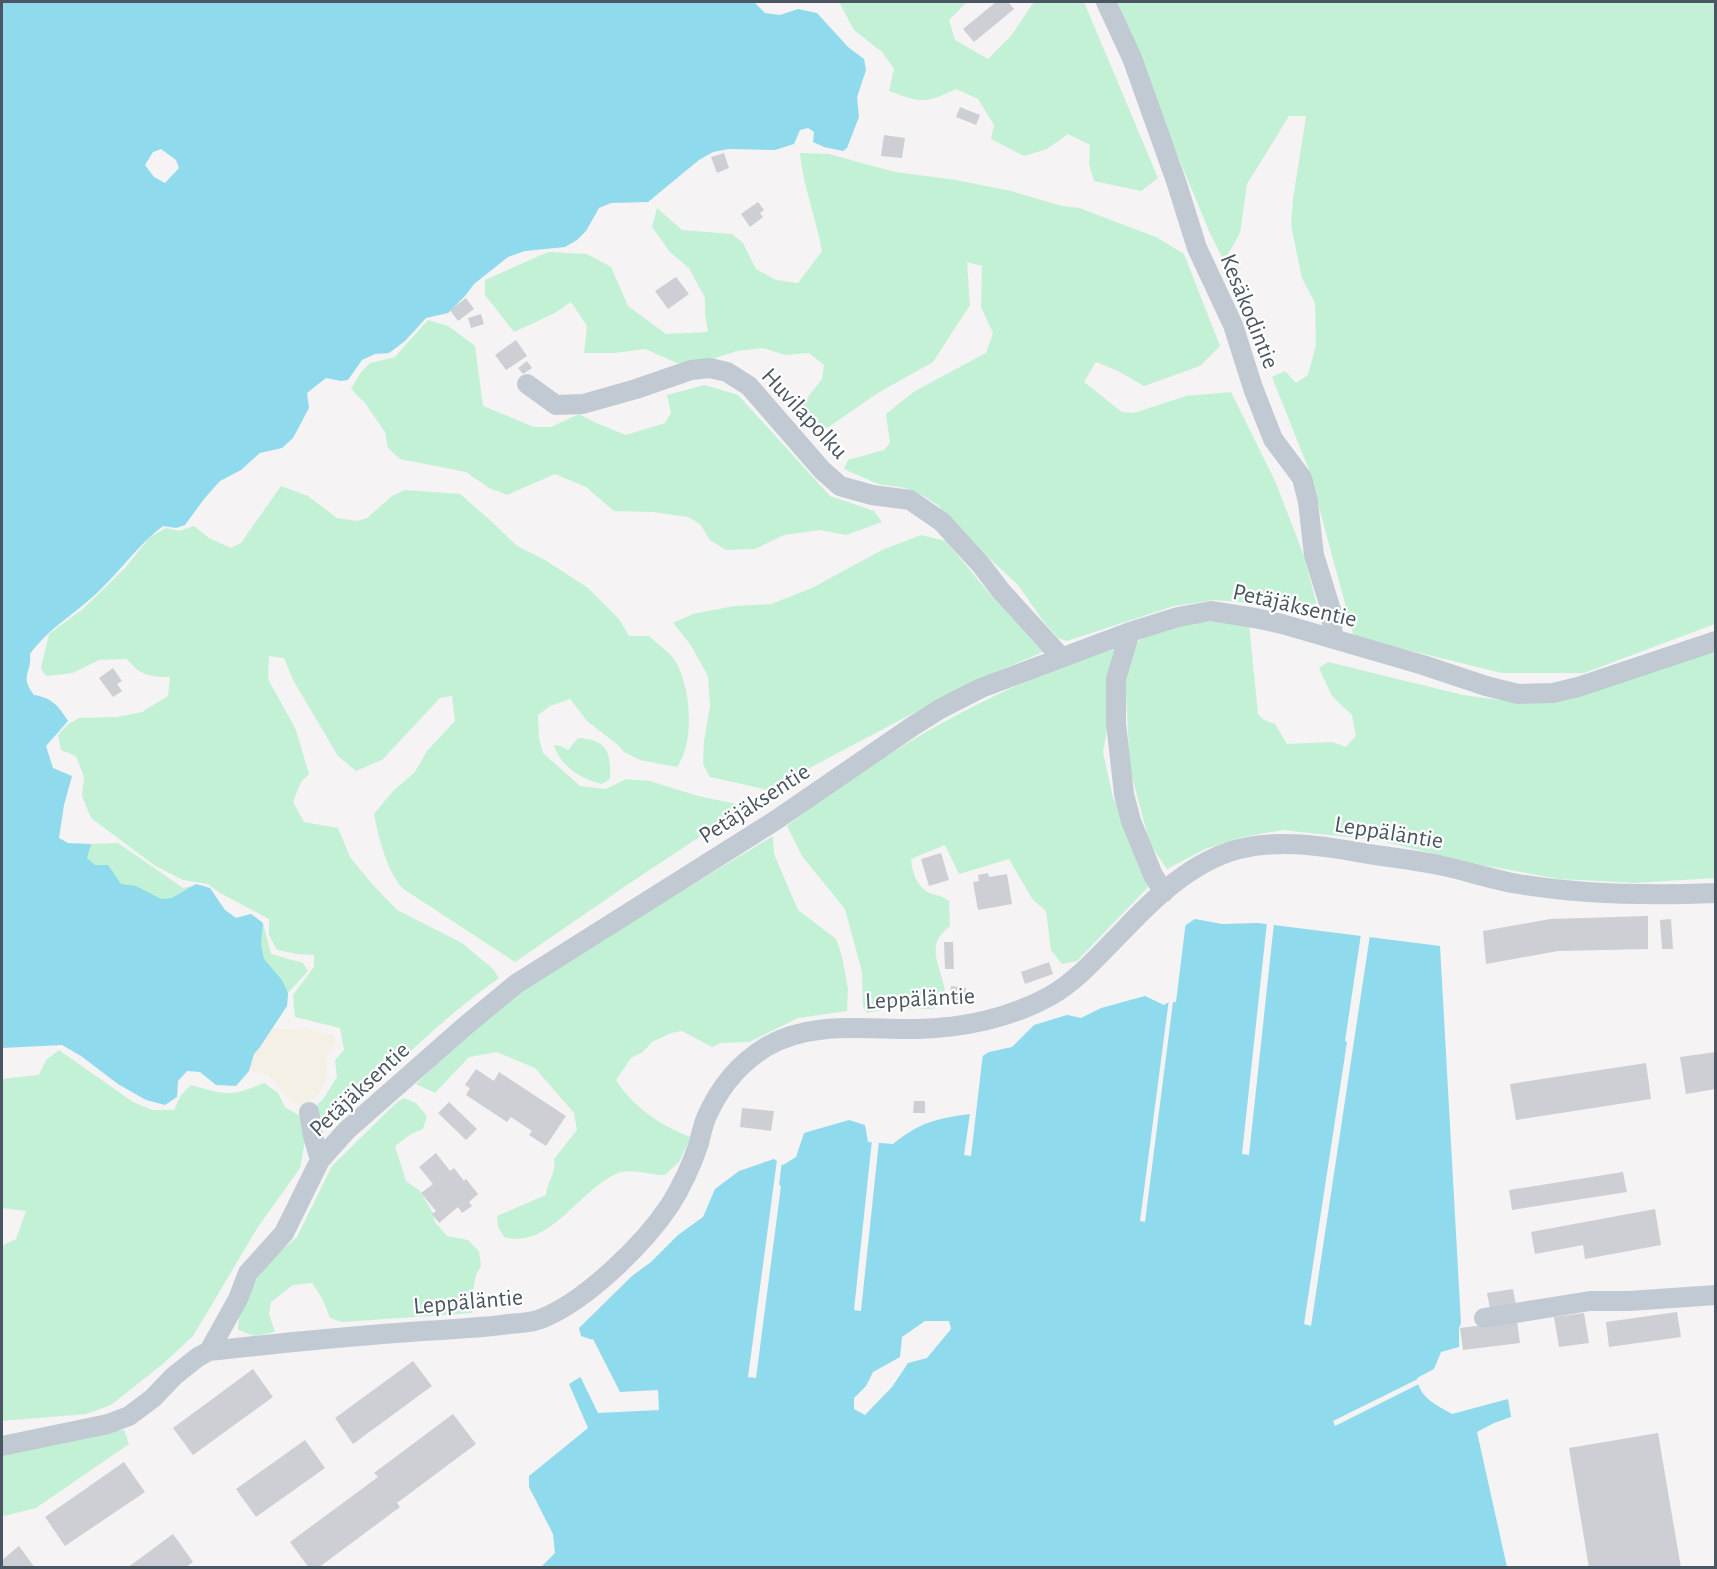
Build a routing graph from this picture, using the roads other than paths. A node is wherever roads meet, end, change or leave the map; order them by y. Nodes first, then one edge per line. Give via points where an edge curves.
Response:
1 (1106, 2) edge
2 (527, 384) dead end
3 (1130, 632) junction
4 (1333, 638) junction
5 (1716, 641) edge
6 (1061, 657) junction
7 (1164, 892) junction
8 (1716, 893) edge
9 (309, 1112) dead end
10 (321, 1160) junction
11 (1716, 1295) edge
12 (1484, 1318) dead end
13 (209, 1351) junction
14 (2, 1446) edge

1 - 4 street, Kesäkodintie via 1132,58 1197,248 1233,325 1273,439 1302,478 1314,555 1331,610
2 - 6 street, Huvilapolku via 556,405 583,404 691,370 710,368 727,372 749,386 840,486 910,500 942,522
3 - 4 street, Petäjäksentie via 1211,611
3 - 6 street, Petäjäksentie
3 - 7 street via 1116,679 1116,723 1124,794 1135,831
4 - 5 street, Petäjäksentie via 1518,694 1553,693 1578,687
6 - 10 street, Petäjäksentie via 981,688 940,709 766,826 516,984 347,1130
7 - 8 street, Leppäläntie via 1217,856 1264,844 1289,843 1443,866 1515,884 1583,893
7 - 13 street, Leppäläntie via 1073,980 1032,1004 956,1026 811,1032 771,1044 741,1063 720,1091 705,1121 680,1188 651,1229 611,1271 563,1308 538,1321
9 - 10 street
10 - 13 street, Petäjäksentie via 284,1233 248,1274
11 - 12 street via 1590,1301
13 - 14 street, Petäjäksentie via 129,1416 108,1425

